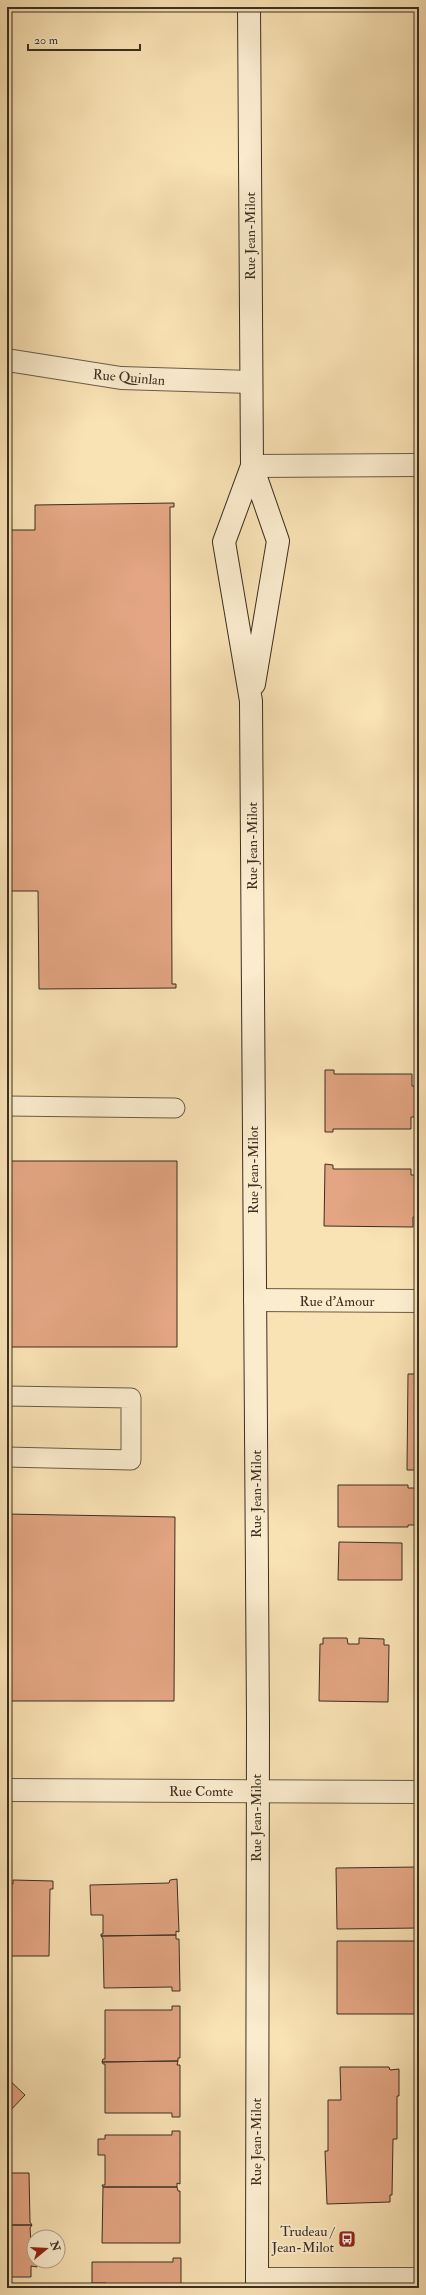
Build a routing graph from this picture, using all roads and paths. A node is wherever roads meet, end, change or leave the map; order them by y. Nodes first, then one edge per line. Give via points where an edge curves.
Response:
1 (249, 7) edge
2 (7, 360) edge
3 (252, 382) junction
4 (419, 465) edge
5 (252, 466) junction
6 (251, 701) junction
7 (7, 1106) edge
8 (175, 1108) dead end
9 (255, 1300) junction
10 (419, 1301) edge
11 (7, 1396) edge
12 (7, 1457) edge
13 (7, 1790) edge
14 (256, 1791) junction
15 (419, 1792) edge
16 (419, 2279) edge
17 (257, 2284) edge

1 - 3 street, Rue Jean-Milot
2 - 3 street, Rue Quinlan via 121,378
3 - 5 street, Rue Jean-Milot
4 - 5 street
5 - 6 street, Rue Jean-Milot via 278,541
5 - 6 street, Rue Jean-Milot via 224,542
6 - 9 street, Rue Jean-Milot
7 - 8 lane
9 - 10 street, Rue d'Amour
9 - 14 street, Rue Jean-Milot
11 - 12 lane via 131,1398 131,1460
13 - 14 street, Rue Comte
14 - 15 street, Rue Comte
14 - 17 street, Rue Jean-Milot
16 - 17 street

